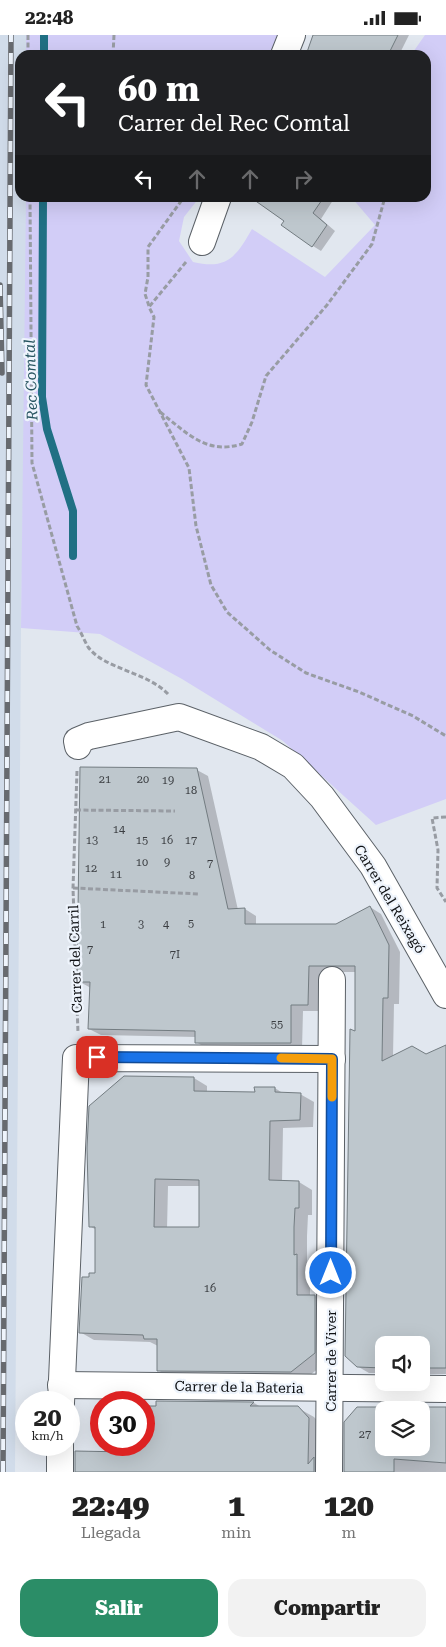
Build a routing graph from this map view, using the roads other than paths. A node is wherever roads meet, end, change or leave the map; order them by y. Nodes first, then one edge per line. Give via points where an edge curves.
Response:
1 (292, 35) edge
2 (286, 50) edge
3 (216, 202) edge
4 (202, 242) road end
5 (78, 746) road end
6 (332, 980) dead end
7 (446, 995) edge
8 (332, 1059) junction
9 (331, 1387) junction
10 (446, 1389) edge
11 (61, 1391) edge
12 (80, 1394) edge
13 (60, 1456) edge
14 (60, 1472) edge
15 (329, 1472) edge

1 - 2 street
3 - 4 street
5 - 7 street, Carrer del Reixagó via 77,741 89,736 176,709 261,747 293,766 322,797 373,865
6 - 8 street, Carrer de Viver
8 - 9 street, Carrer de Viver
8 - 11 street via 76,1058
9 - 10 street, Carrer de la Bateria
9 - 12 street, Carrer de la Bateria
9 - 15 street, Carrer de Viver
13 - 14 street

